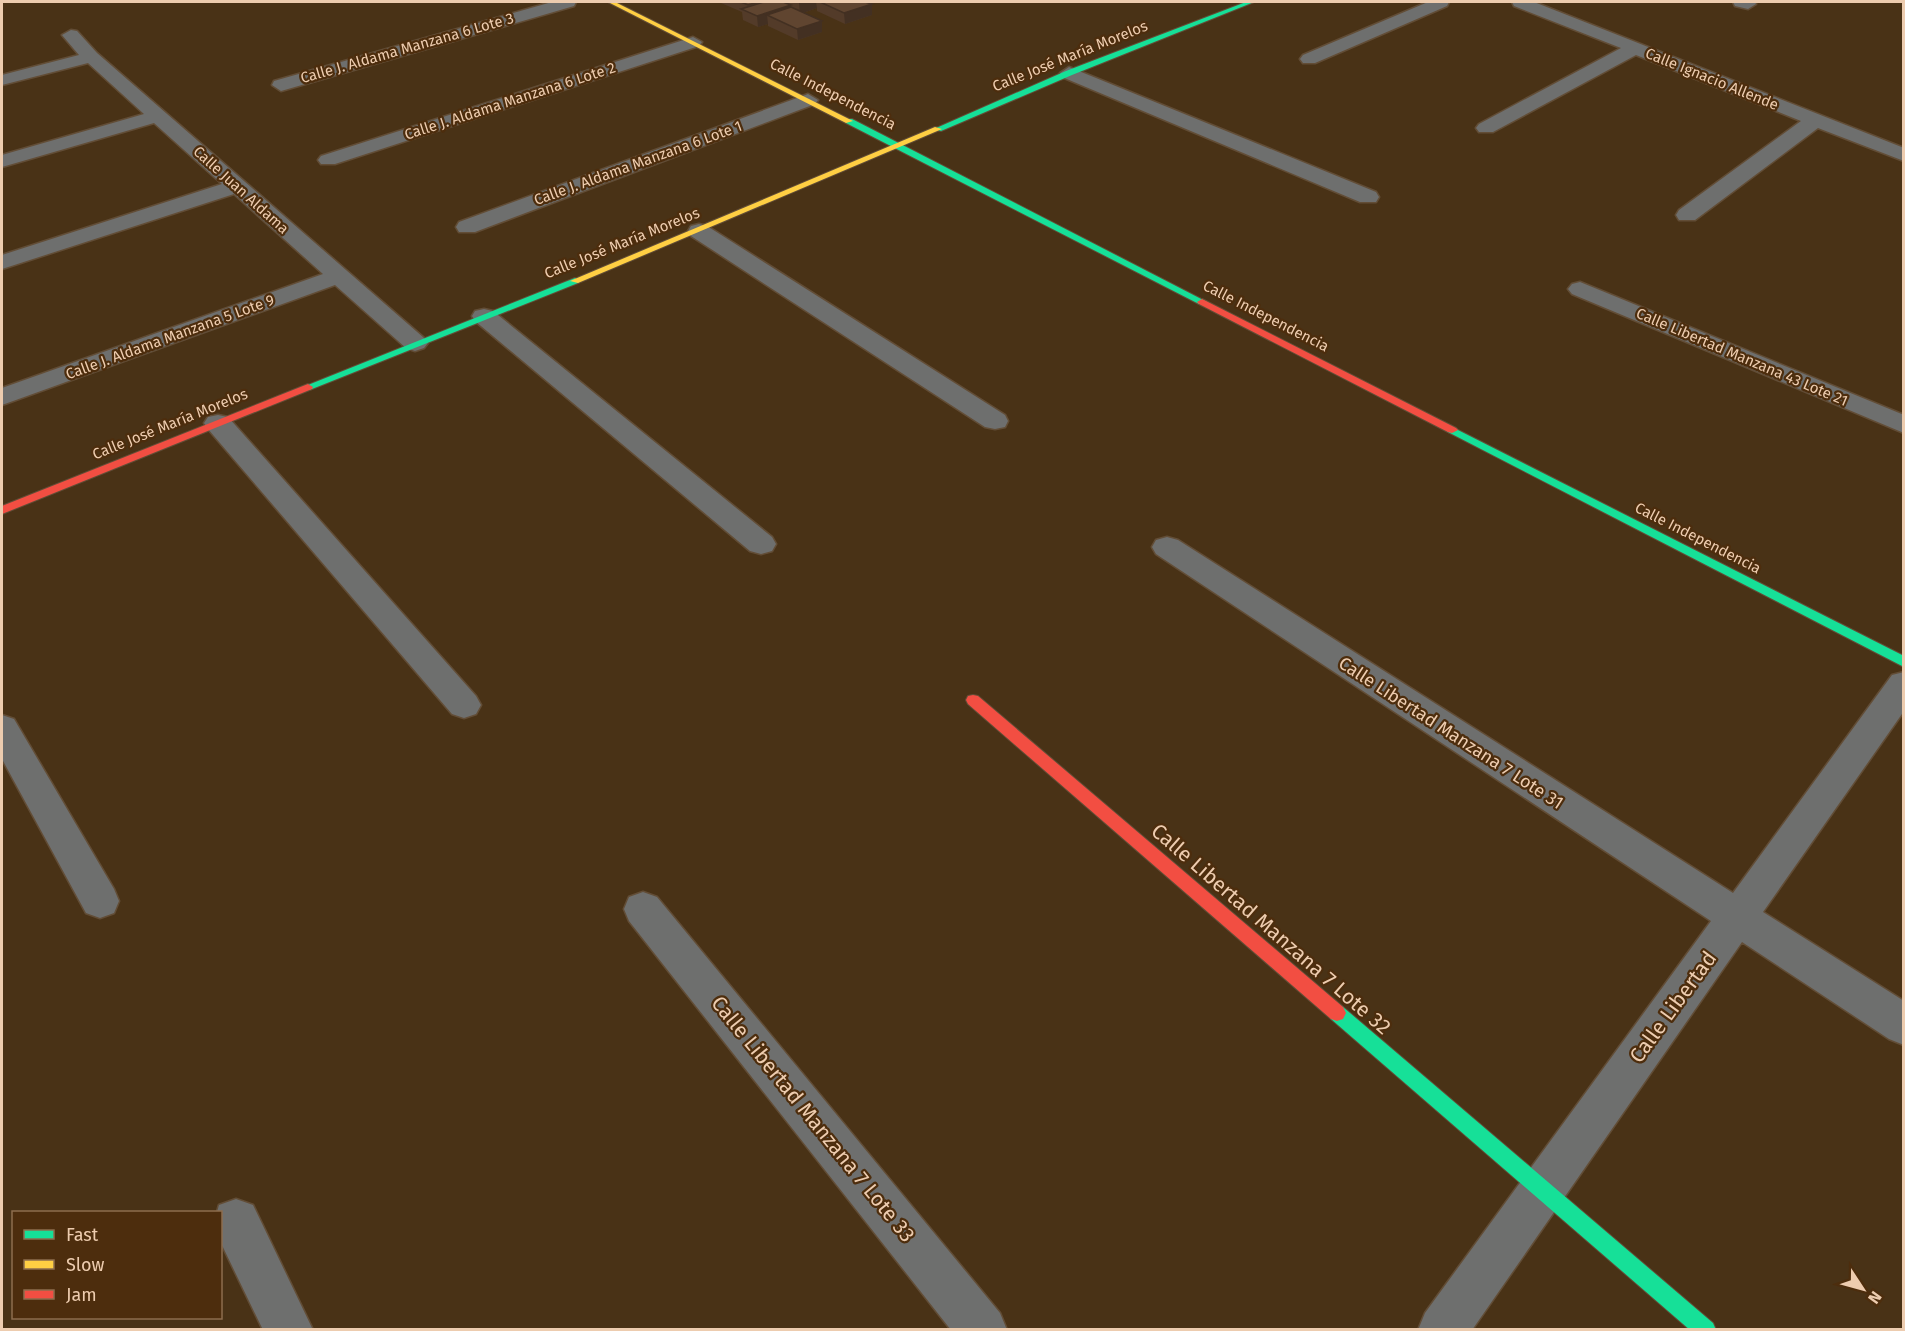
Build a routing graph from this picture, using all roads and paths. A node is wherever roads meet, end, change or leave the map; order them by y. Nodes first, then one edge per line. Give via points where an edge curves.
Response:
1 (568, 2) edge
2 (611, 2) edge
3 (1251, 2) edge
4 (1441, 2) edge
5 (1520, 2) edge
6 (70, 35) dead end
7 (693, 42) junction
8 (1635, 48) junction
9 (91, 57) junction
10 (1309, 59) dead end
11 (1069, 73) junction
12 (2, 80) edge
13 (281, 85) dead end
14 (808, 100) junction
15 (158, 116) junction
16 (1814, 121) junction
17 (1486, 128) dead end
18 (897, 145) junction
19 (1904, 155) edge
20 (328, 160) dead end
21 (2, 161) edge
22 (237, 186) junction
23 (1368, 197) dead end
24 (1687, 215) dead end
25 (467, 227) dead end
26 (699, 231) junction
27 (2, 262) edge
28 (338, 276) junction
29 (1580, 289) dead end
30 (484, 316) junction
31 (415, 344) junction
32 (2, 397) edge
33 (995, 421) dead end
34 (218, 423) junction
35 (1904, 425) edge
36 (2, 510) edge
37 (761, 544) dead end
38 (1167, 547) dead end
39 (1904, 662) edge
40 (1904, 684) edge
41 (973, 700) dead end
42 (464, 705) dead end
43 (2, 728) edge
44 (100, 901) dead end
45 (644, 909) dead end
46 (1736, 918) junction
47 (1904, 1025) edge
48 (1542, 1189) junction
49 (236, 1222) dead end
50 (289, 1329) edge
51 (983, 1329) edge
52 (1442, 1329) edge
53 (1706, 1329) edge

1 - 13 street, Calle J. Aldama Manzana 6 Lote 3
2 - 7 street, Calle Independencia
3 - 11 street, Calle José María Morelos
4 - 10 street
5 - 8 street, Calle Ignacio Allende
6 - 9 street, Calle Juan Aldama
7 - 14 street, Calle Independencia
7 - 20 street, Calle J. Aldama Manzana 6 Lote 2
8 - 16 street, Calle Ignacio Allende
8 - 17 street
9 - 12 street
9 - 15 street, Calle Juan Aldama
11 - 18 street, Calle José María Morelos
11 - 23 street
14 - 18 street, Calle Independencia
14 - 25 street, Calle J. Aldama Manzana 6 Lote 1
15 - 21 street
15 - 22 street, Calle Juan Aldama
16 - 19 street, Calle Ignacio Allende
16 - 24 street
18 - 26 street, Calle José María Morelos
18 - 39 street, Calle Independencia
22 - 27 street
22 - 28 street, Calle Juan Aldama
26 - 30 street, Calle José María Morelos
26 - 33 street
28 - 31 street, Calle Juan Aldama
28 - 32 street, Calle J. Aldama Manzana 5 Lote 9
29 - 35 street, Calle Libertad Manzana 43 Lote 21
30 - 31 street, Calle José María Morelos
30 - 37 street
31 - 34 street, Calle José María Morelos
34 - 36 street, Calle José María Morelos
34 - 42 street
38 - 46 street, Calle Libertad Manzana 7 Lote 31
40 - 46 street, Calle Libertad
41 - 48 street, Calle Libertad Manzana 7 Lote 32
43 - 44 street
45 - 51 street, Calle Libertad Manzana 7 Lote 33
46 - 47 street, Calle Libertad Manzana 7 Lote 31
46 - 48 street, Calle Libertad
48 - 52 street, Calle Libertad
48 - 53 street, Calle Libertad Manzana 7 Lote 32
49 - 50 street

